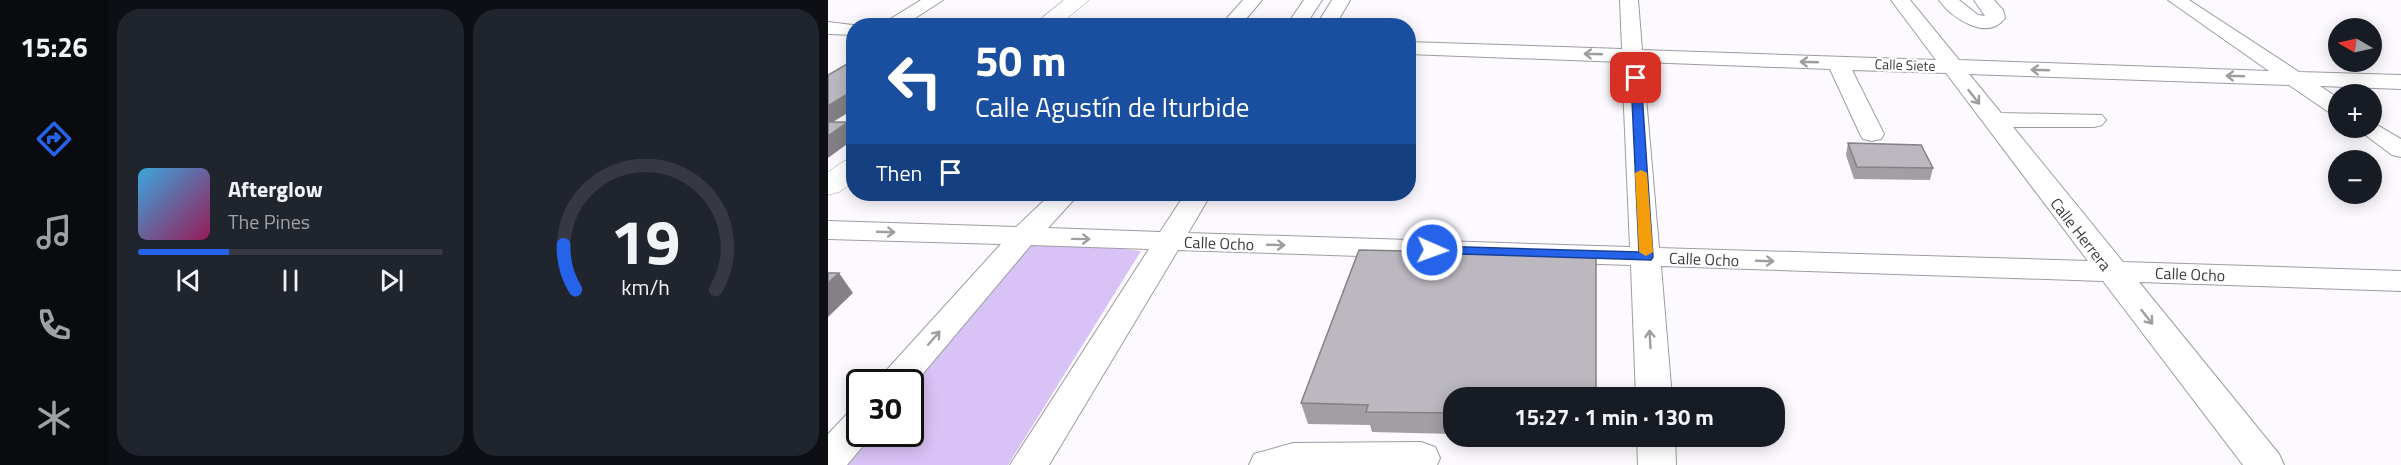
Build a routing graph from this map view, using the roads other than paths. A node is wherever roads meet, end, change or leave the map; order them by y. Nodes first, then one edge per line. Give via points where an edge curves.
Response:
1 (934, 0) edge
2 (1078, 0) edge
3 (1253, 0) edge
4 (1313, 0) edge
5 (1341, 0) edge
6 (1629, 0) edge
7 (1900, 0) edge
8 (1948, 0) edge
9 (1983, 0) edge
10 (2177, 0) edge
11 (902, 18) edge
12 (1054, 18) edge
13 (1236, 18) edge
14 (1301, 18) edge
15 (1330, 18) edge
16 (828, 28) edge
17 (846, 29) edge
18 (1416, 48) edge
19 (1634, 55) junction
20 (1838, 63) junction
21 (1951, 67) junction
22 (2294, 78) junction
23 (2401, 82) edge
24 (2328, 101) edge
25 (1993, 120) junction
26 (2094, 120) dead end
27 (1872, 134) dead end
28 (2382, 137) edge
29 (2401, 150) edge
30 (846, 173) edge
31 (828, 186) edge
32 (1059, 201) edge
33 (1194, 201) edge
34 (828, 230) edge
35 (1023, 237) junction
36 (1170, 241) junction
37 (1646, 257) junction
38 (2111, 272) junction
39 (2401, 281) edge
40 (907, 369) edge
41 (1653, 387) edge
42 (846, 440) edge
43 (1656, 447) edge
44 (1421, 458) dead end
45 (828, 460) edge
46 (1029, 465) edge
47 (1268, 465) edge
48 (1657, 465) edge
49 (2265, 465) edge

1 - 11 street
2 - 12 main road
3 - 13 street
4 - 14 street
5 - 15 street
6 - 19 street
7 - 21 street, Calle Herrera
8 - 9 street via 1973,20 1991,22 1994,10
10 - 22 street
16 - 17 street
19 -> 18 street, Calle Siete
20 -> 19 street, Calle Siete
19 - 37 street
20 - 21 street, Calle Siete
20 - 27 street
22 -> 21 street, Calle Siete
21 -> 25 street, Calle Herrera
22 - 23 street, Calle Siete
22 - 24 street
25 - 26 street
25 - 38 street, Calle Herrera
28 - 29 street
30 - 31 main road
32 - 35 street
33 - 36 street
34 -> 35 street, Calle Ocho
35 -> 36 street, Calle Ocho
40 -> 35 street
36 -> 37 street, Calle Ocho
36 - 46 street
37 -> 38 street, Calle Ocho
41 -> 37 street
38 - 39 street, Calle Ocho
38 -> 49 street, Calle Herrera
42 - 45 street
43 - 48 street
44 - 47 street via 1293,459

